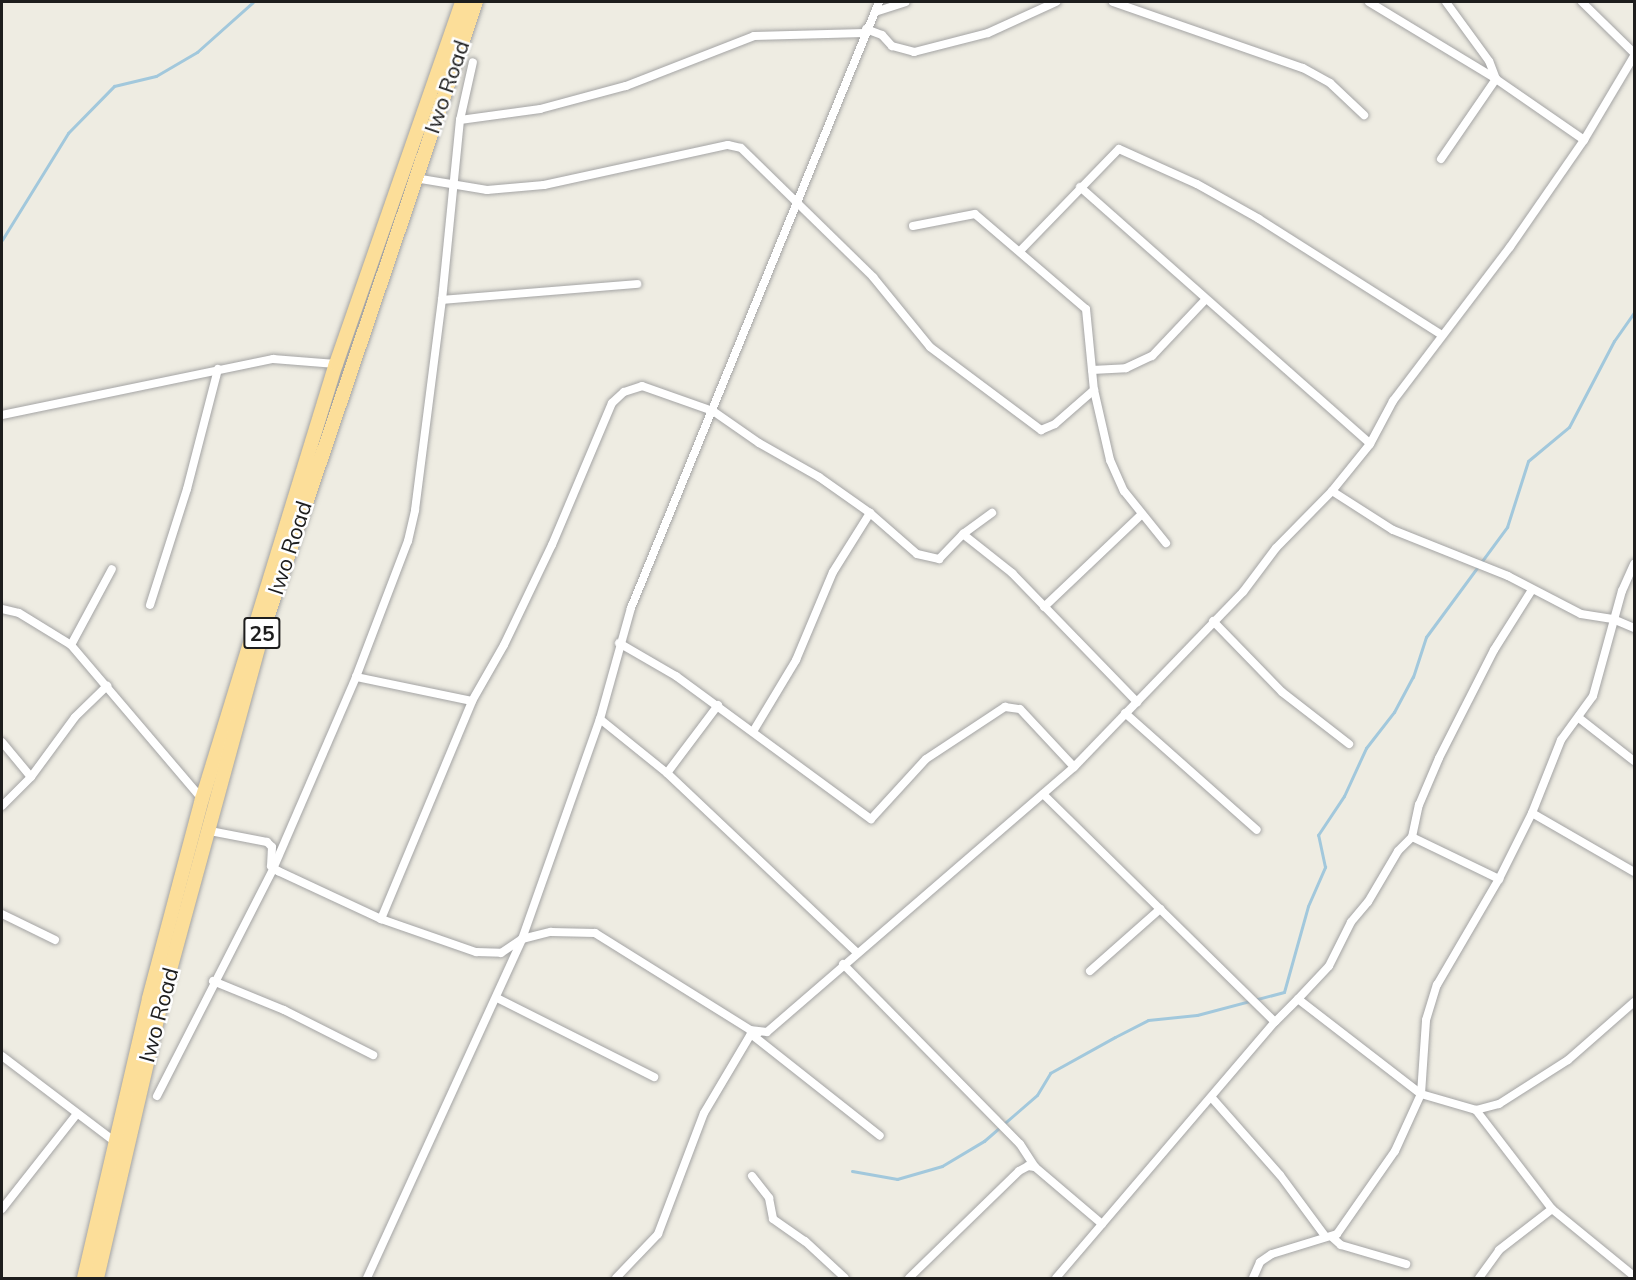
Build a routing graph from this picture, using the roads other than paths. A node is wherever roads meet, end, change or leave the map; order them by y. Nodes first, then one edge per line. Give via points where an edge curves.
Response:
1 (462, 2) edge
2 (476, 2) edge
3 (879, 2) edge
4 (905, 2) edge
5 (1056, 2) edge
6 (1113, 2) edge
7 (1369, 2) edge
8 (1446, 2) edge
9 (1582, 2) edge
10 (875, 12) junction
11 (865, 31) junction
12 (1635, 55) edge
13 (473, 62) dead end
14 (1496, 79) junction
15 (1364, 115) dead end
16 (460, 120) junction
17 (1584, 140) junction
18 (1441, 159) dead end
19 (415, 178) junction
20 (452, 186) junction
21 (1080, 187) junction
22 (795, 203) junction
23 (913, 226) dead end
24 (1020, 251) junction
25 (637, 284) dead end
26 (442, 300) junction
27 (1205, 300) junction
28 (1442, 336) junction
29 (336, 364) junction
30 (218, 369) junction
31 (1092, 370) junction
32 (1094, 390) junction
33 (713, 411) junction
34 (2, 415) edge
35 (1370, 444) junction
36 (1332, 491) junction
37 (870, 513) junction
38 (992, 513) dead end
39 (1141, 515) junction
40 (963, 534) junction
41 (1166, 543) dead end
42 (1635, 564) edge
43 (112, 569) dead end
44 (1532, 590) junction
45 (150, 605) dead end
46 (1044, 607) junction
47 (2, 609) edge
48 (1613, 619) junction
49 (1213, 621) junction
50 (1635, 628) edge
51 (257, 632) junction
52 (620, 642) junction
53 (71, 645) junction
54 (356, 677) junction
55 (107, 686) junction
56 (472, 701) junction
57 (1137, 702) junction
58 (718, 705) junction
59 (1125, 713) junction
60 (1579, 718) junction
61 (600, 719) junction
62 (754, 730) junction
63 (2, 742) edge
64 (1349, 744) dead end
65 (1635, 761) edge
66 (1074, 767) junction
67 (667, 773) junction
68 (31, 777) junction
69 (1043, 794) junction
70 (202, 799) junction
71 (2, 806) edge
72 (1532, 813) junction
73 (1257, 830) dead end
74 (210, 831) junction
75 (1412, 837) junction
76 (273, 868) junction
77 (1635, 872) edge
78 (1499, 879) junction
79 (1160, 909) junction
80 (2, 914) edge
81 (381, 919) junction
82 (522, 939) junction
83 (55, 940) dead end
84 (856, 952) junction
85 (843, 964) junction
86 (1090, 971) dead end
87 (213, 981) junction
88 (497, 998) junction
89 (1298, 999) junction
90 (1635, 1002) edge
91 (1275, 1022) junction
92 (754, 1034) junction
93 (373, 1055) dead end
94 (2, 1056) edge
95 (11, 1064) junction
96 (2, 1070) edge
97 (654, 1077) dead end
98 (1421, 1094) junction
99 (157, 1096) dead end
100 (1212, 1098) junction
101 (1476, 1110) junction
102 (76, 1115) junction
103 (880, 1136) dead end
104 (114, 1141) junction
105 (1035, 1167) junction
106 (752, 1176) dead end
107 (2, 1209) edge
108 (1552, 1209) junction
109 (1102, 1224) junction
110 (1328, 1236) junction
111 (1406, 1264) dead end
112 (1635, 1276) edge
113 (96, 1278) edge
114 (367, 1278) edge
115 (616, 1278) edge
116 (845, 1278) edge
117 (909, 1278) edge
118 (1056, 1278) edge
119 (1253, 1278) edge
120 (1479, 1278) edge

1 - 29 main road, Iwo Road
2 - 19 main road, Iwo Road / 25
3 - 10 street
4 - 10 street
5 - 11 street via 988,33 914,52 892,46 882,35
6 - 15 street via 1303,68 1330,83
7 - 14 street
8 - 14 street via 1489,61
9 - 12 street
10 - 11 street
11 - 16 street via 754,36 626,86 540,109
11 - 22 street
12 - 17 street
13 - 16 street
14 - 17 street
14 - 18 street
16 - 20 street
17 - 28 street
19 - 20 street
19 - 51 main road, Iwo Road / 25
20 - 22 street via 488,190 544,185 728,145 741,148
20 - 26 street
21 - 24 street
21 - 27 street
21 - 28 street via 1111,153 1126,150 1259,219
22 - 32 street via 873,277 930,347 1041,430 1055,424
22 - 33 street
23 - 24 street via 975,214
24 - 31 street via 1086,309
25 - 26 street
26 - 54 street via 408,541
27 - 31 street via 1152,356 1126,368
27 - 35 street
28 - 35 street via 1393,401
29 - 30 street via 273,359
29 - 51 main road, Iwo Road
30 - 34 street
30 - 45 street via 187,489
31 - 32 street
32 - 39 street via 1110,460
33 - 37 street
33 - 52 street
33 - 56 street via 642,386 624,392 612,403 542,565
35 - 36 street
36 - 44 street via 1374,520
36 - 49 street
37 - 40 street via 917,554 928,557 939,559
37 - 62 street via 833,572 796,660
38 - 40 street
39 - 41 street
39 - 46 street
40 - 46 street via 1012,573
42 - 48 street
43 - 53 street
44 - 48 street via 1581,614
44 - 75 street via 1494,650 1439,758 1419,805
46 - 57 street
47 - 53 street via 19,613
48 - 50 street
48 - 60 street via 1599,683
49 - 57 street
49 - 64 street via 1282,692
51 - 70 main road, Iwo Road
51 - 74 main road, Iwo Road / 25 via 213,805
52 - 58 street
52 - 61 street
53 - 55 street
54 - 56 street
54 - 76 street
55 - 68 street via 75,717
55 - 70 street
56 - 81 street
57 - 59 street
58 - 62 street
58 - 67 street
59 - 66 street
59 - 73 street
60 - 65 street
60 - 72 street via 1552,757
61 - 67 street
61 - 82 street
62 - 66 street via 871,819 926,759 1005,707 1020,710
63 - 68 street
66 - 69 street
67 - 84 street
68 - 71 street
69 - 79 street
69 - 84 street
70 - 104 main road, Iwo Road
72 - 77 street
72 - 78 street
74 - 76 street via 267,842 272,847
74 - 113 main road, Iwo Road / 25 via 158,1014
75 - 78 street
75 - 89 street via 1398,851 1368,902 1351,922 1329,966
76 - 81 street
76 - 87 street
78 - 98 street via 1437,984 1426,1020
79 - 86 street
79 - 91 street
80 - 83 street
81 - 82 street via 491,955
82 - 88 street
82 - 92 street via 551,932 595,933
84 - 85 street
85 - 92 street via 771,1030
85 - 105 street via 1020,1144
87 - 93 street via 284,1010
87 - 99 street
88 - 97 street
88 - 114 street via 422,1152
89 - 91 street
89 - 98 street
90 - 101 street via 1568,1060 1499,1104
91 - 100 street
92 - 103 street
92 - 115 street via 704,1113 658,1234
94 - 95 street
95 - 96 street
95 - 102 street
98 - 101 street
98 - 110 street via 1381,1174
100 - 109 street
100 - 110 street
101 - 108 street
102 - 104 street
102 - 107 street
104 - 113 main road, Iwo Road
105 - 109 street
105 - 117 street via 1028,1166 1019,1172
106 - 116 street via 769,1198 773,1219 805,1241
108 - 112 street
108 - 120 street via 1499,1250
109 - 118 street
110 - 111 street via 1349,1248
110 - 119 street via 1272,1254 1260,1262

